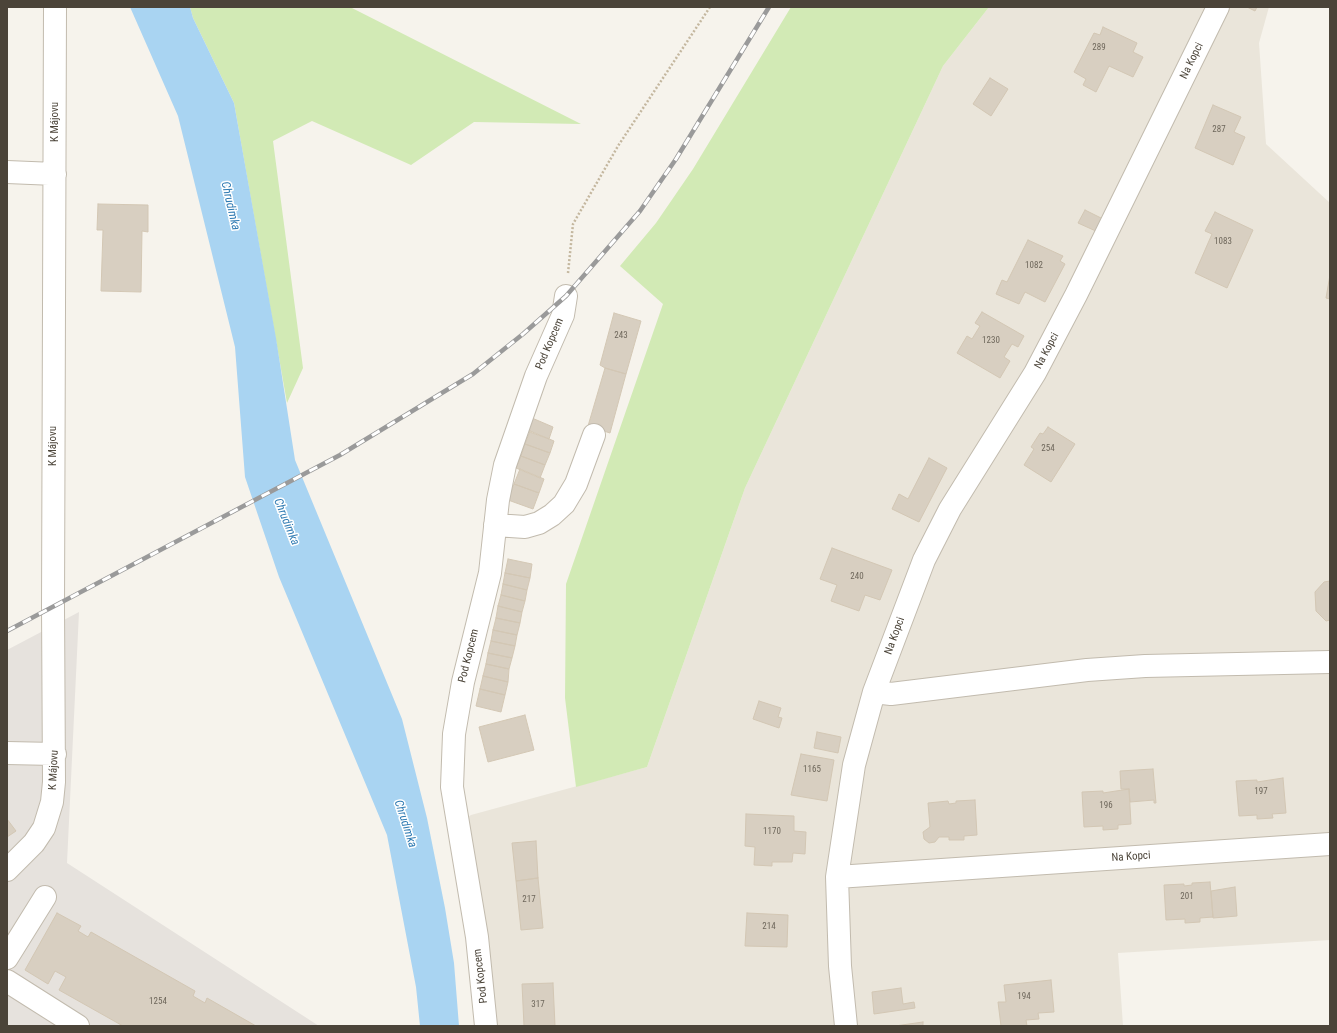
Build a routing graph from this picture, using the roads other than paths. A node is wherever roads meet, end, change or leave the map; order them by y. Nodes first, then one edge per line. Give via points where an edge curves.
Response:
1 (55, 7) edge
2 (1218, 7) edge
3 (7, 172) edge
4 (54, 174) junction
5 (566, 296) road end
6 (594, 435) dead end
7 (495, 525) junction
8 (1330, 662) edge
9 (874, 692) junction
10 (7, 753) edge
11 (55, 754) junction
12 (1330, 844) edge
13 (7, 870) edge
14 (837, 877) junction
15 (45, 897) dead end
16 (7, 958) edge
17 (7, 981) edge
18 (78, 1026) edge
19 (486, 1026) edge
20 (846, 1026) edge

1 - 4 street, K Májovu
2 - 9 street, Na Kopci via 1035,373 950,509 924,560
3 - 4 street
4 - 11 street, K Májovu
5 - 7 street, Pod Kopcem via 563,315 534,383 505,465
6 - 7 street via 576,484 564,504 552,515 525,527
7 - 19 street, Pod Kopcem via 490,573 456,711 452,757 452,786 477,937
8 - 9 street via 1144,666 891,694
9 - 14 street, Na Kopci via 854,765
10 - 11 street
11 - 13 street, K Májovu via 52,802 44,828 34,843
12 - 14 street, Na Kopci
14 - 20 street, Na Kopci via 840,966
15 - 16 street
17 - 18 street

